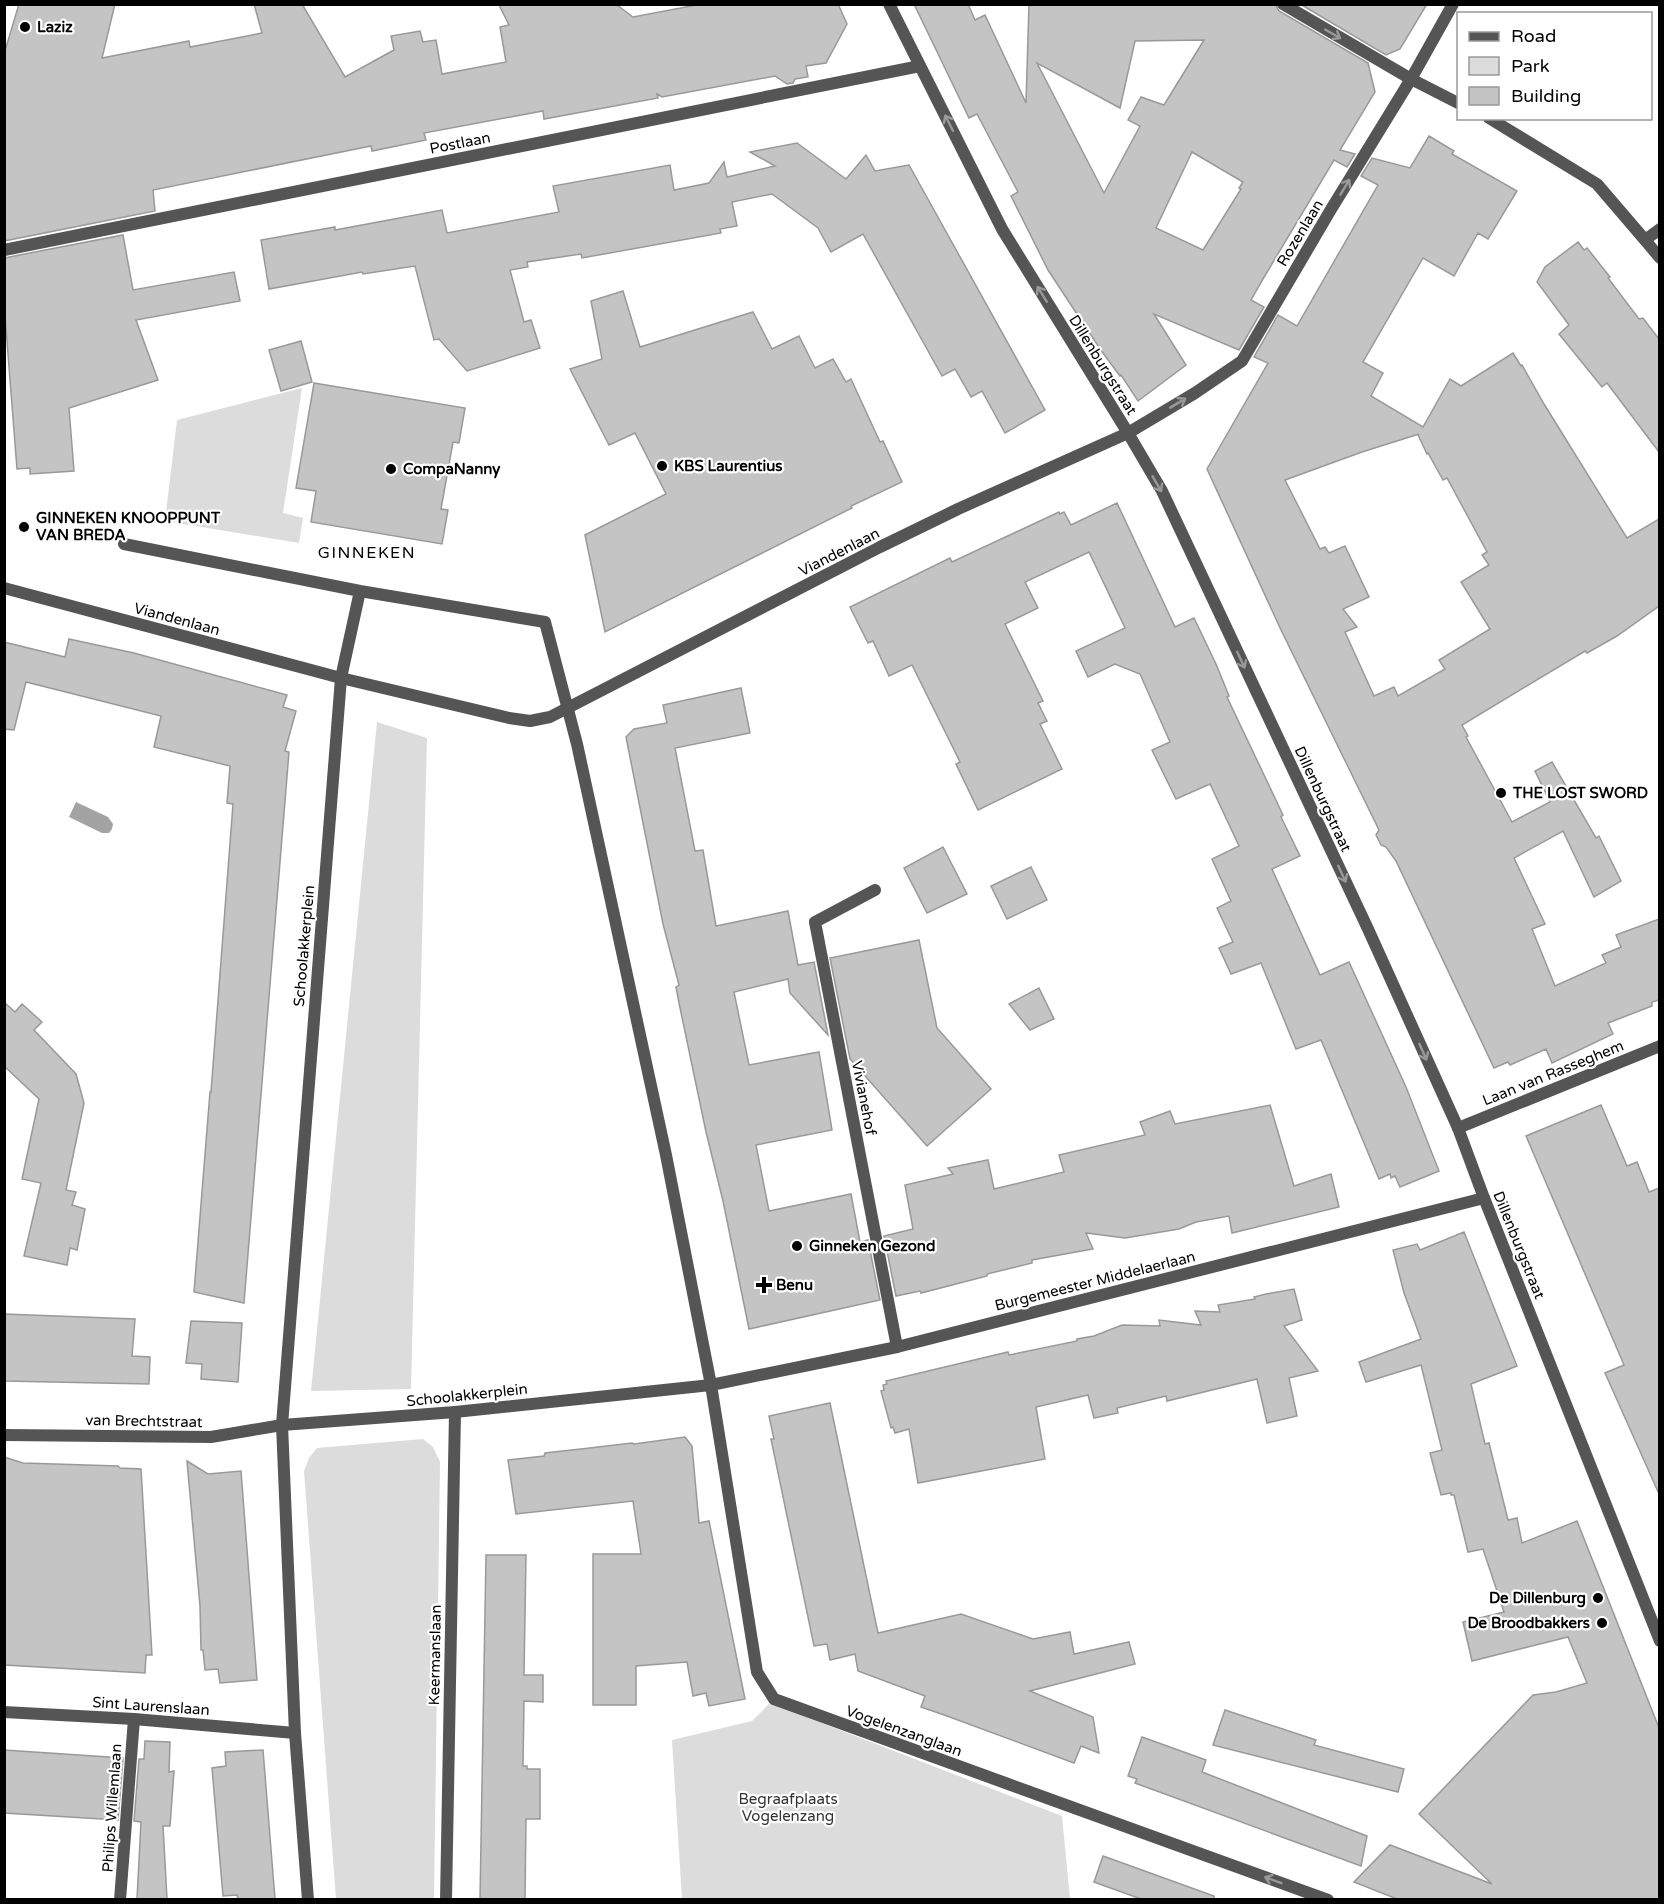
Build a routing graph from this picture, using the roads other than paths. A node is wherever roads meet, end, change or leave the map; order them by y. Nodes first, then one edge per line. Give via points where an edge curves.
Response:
1 (889, 4) edge
2 (1283, 4) edge
3 (1453, 4) edge
4 (920, 66) junction
5 (1411, 79) junction
6 (1457, 102) edge
7 (1492, 120) edge
8 (1659, 229) edge
9 (1645, 240) junction
10 (4, 250) edge
11 (1659, 258) edge
12 (1128, 434) junction
13 (124, 544) dead end
14 (4, 588) edge
15 (360, 591) junction
16 (341, 678) junction
17 (569, 708) junction
18 (875, 890) dead end
19 (1659, 1046) edge
20 (1458, 1128) junction
21 (1484, 1198) junction
22 (897, 1347) junction
23 (711, 1385) junction
24 (455, 1412) junction
25 (282, 1425) junction
26 (4, 1435) edge
27 (1657, 1636) edge
28 (4, 1712) edge
29 (134, 1719) junction
30 (295, 1733) junction
31 (120, 1899) edge
32 (308, 1899) edge
33 (446, 1899) edge
34 (1328, 1899) edge

1 - 4 street, Dillenburgstraat
2 -> 5 street
3 - 5 street, Rozenlaan
4 - 10 street, Postlaan
12 -> 4 street, Dillenburgstraat via 1002,229
5 - 6 street
12 -> 5 street, Rozenlaan via 1242,361
7 - 9 street via 1597,184
8 - 9 street
9 - 11 street
12 - 17 street, Viandenlaan via 880,547
12 -> 20 street, Dillenburgstraat via 1167,502
13 - 15 street
14 - 16 street, Viandenlaan
15 - 16 street
15 - 17 street via 545,622
16 - 17 street, Viandenlaan via 530,721
16 - 25 street, Schoolakkerplein
17 - 23 street via 666,1155
18 - 22 street, Vivianehof via 815,922
19 - 20 street, Laan van Rasseghem
20 - 21 street, Dillenburgstraat
21 - 22 street, Burgemeester Middelaerlaan
21 - 27 street, Dillenburgstraat
22 - 23 street, Burgemeester Middelaerlaan
23 - 24 street, Schoolakkerplein
34 -> 23 street, Vogelenzanglaan via 774,1699 757,1672
24 - 25 street, Schoolakkerplein
24 - 33 street, Keermanslaan
25 - 26 street, van Brechtstraat via 212,1437
25 - 30 street
28 - 29 street, Sint Laurenslaan
29 - 30 street, Sint Laurenslaan
29 - 31 street, Philips Willemlaan
30 - 32 street

